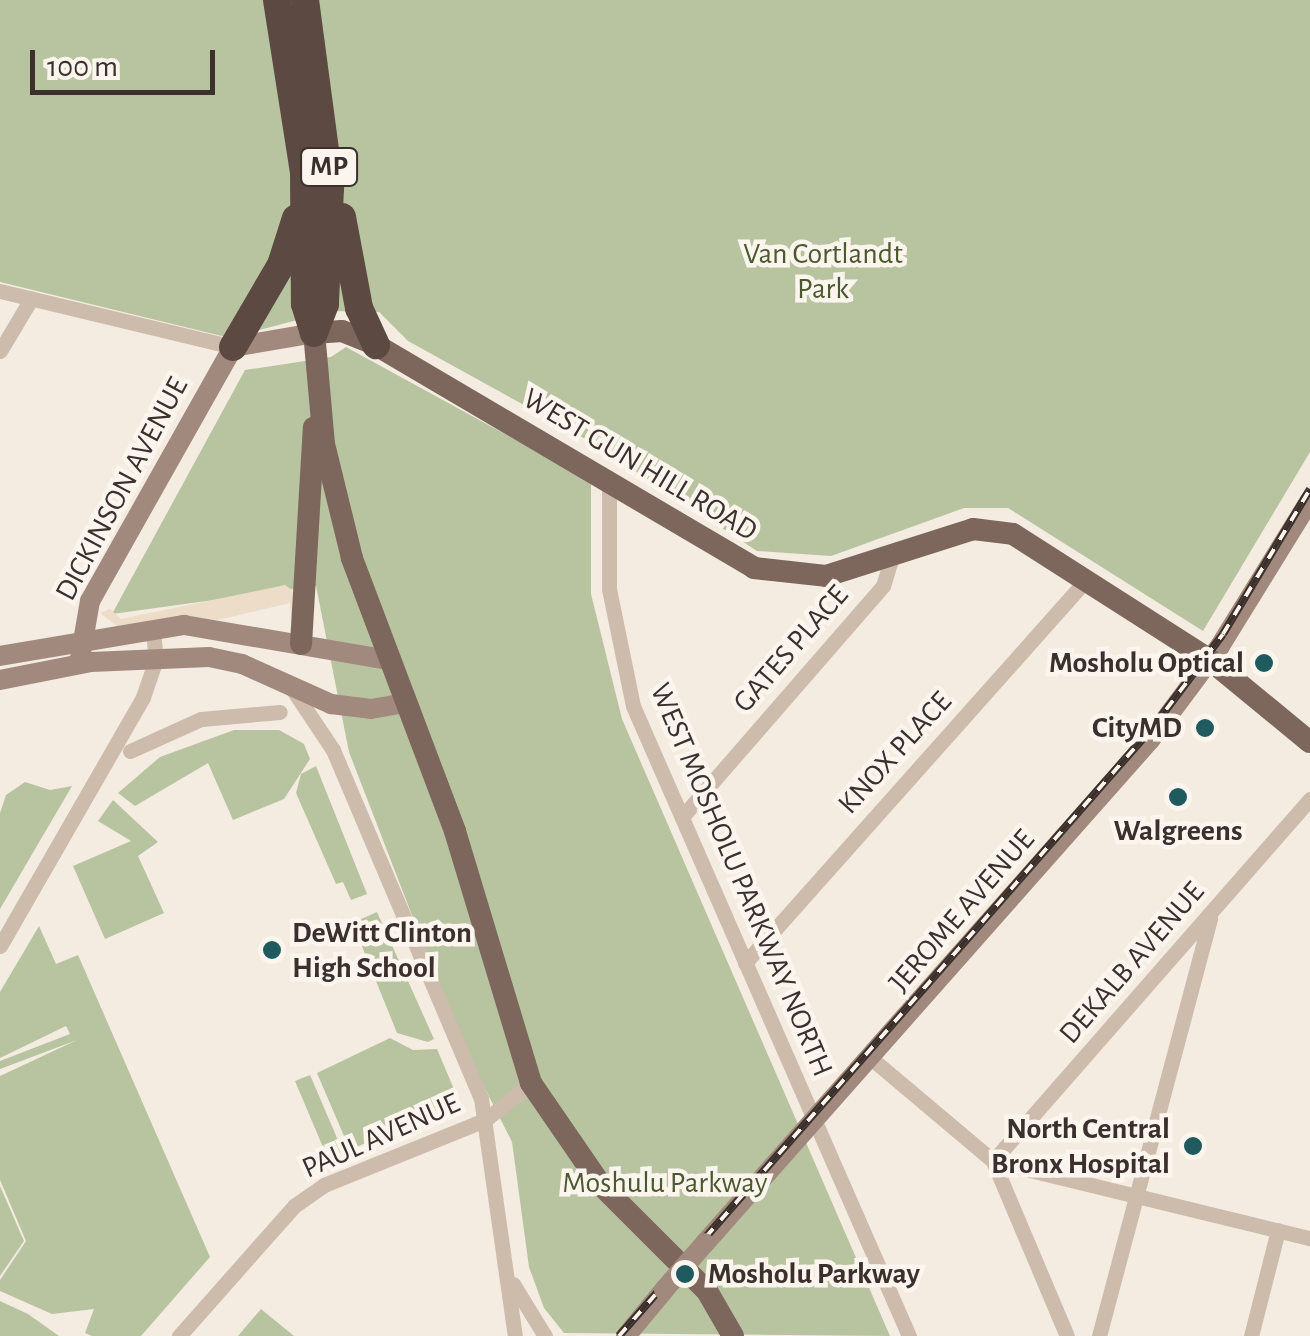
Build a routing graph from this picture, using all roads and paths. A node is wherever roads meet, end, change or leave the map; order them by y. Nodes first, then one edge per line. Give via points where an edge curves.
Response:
1 (277, 0) edge
2 (306, 0) edge
3 (316, 170) junction
4 (0, 291) edge
5 (31, 299) junction
6 (314, 333) junction
7 (376, 345) junction
8 (233, 348) junction
9 (0, 351) edge
10 (318, 403) junction
11 (609, 478) junction
12 (1310, 500) edge
13 (892, 557) junction
14 (1086, 580) junction
15 (153, 629) junction
16 (81, 640) junction
17 (301, 644) junction
18 (0, 656) edge
19 (156, 660) junction
20 (389, 660) junction
21 (1210, 660) junction
22 (79, 664) junction
23 (0, 680) edge
24 (291, 687) junction
25 (406, 703) junction
26 (280, 712) dead end
27 (1310, 742) edge
28 (130, 751) dead end
29 (1310, 799) edge
30 (682, 817) junction
31 (1211, 915) junction
32 (0, 946) edge
33 (1173, 958) junction
34 (745, 963) junction
35 (1192, 990) junction
36 (872, 1059) junction
37 (531, 1082) junction
38 (484, 1120) junction
39 (816, 1124) junction
40 (993, 1161) junction
41 (1137, 1194) junction
42 (1278, 1230) junction
43 (1310, 1238) edge
44 (511, 1280) junction
45 (723, 1324) edge
46 (179, 1336) edge
47 (516, 1336) edge
48 (545, 1336) edge
49 (626, 1336) edge
50 (733, 1336) edge
51 (909, 1336) edge
52 (1066, 1336) edge
53 (1099, 1336) edge
54 (1251, 1336) edge

1 - 3 highway, MP
2 - 3 highway, MP
3 - 6 highway, MP via 326,304
3 - 7 highway
3 - 8 highway via 286,254
4 - 5 street
5 - 8 street
5 - 9 street
6 - 7 main road, WEST GUN HILL ROAD via 342,331
6 - 8 main road
6 - 10 main road, MP
7 - 11 main road, WEST GUN HILL ROAD
8 - 16 main road, DICKINSON AVENUE via 90,601
10 - 17 main road
10 - 20 main road, MP via 352,558
11 - 13 main road, WEST GUN HILL ROAD via 754,568 815,577
11 - 30 street, WEST MOSHOLU PARKWAY NORTH via 606,551 622,664 648,746
12 - 21 main road, JEROME AVENUE
13 - 14 main road, WEST GUN HILL ROAD via 992,528 1026,541
13 - 30 street, GATES PLACE via 882,586
14 - 21 main road, WEST GUN HILL ROAD
14 - 34 street, KNOX PLACE
15 - 16 main road
15 - 17 main road via 208,627
15 - 19 street
16 - 18 main road
16 - 22 main road, DICKINSON AVENUE
17 - 20 main road
19 - 22 main road
19 - 24 main road via 230,660
19 - 32 street via 139,704
20 - 25 main road, MP
21 - 27 main road, WEST GUN HILL ROAD
21 - 36 main road, JEROME AVENUE via 1150,740
22 - 23 main road
24 - 25 main road via 352,708
24 - 38 street via 333,750 481,1098
25 - 37 main road, MP via 456,831
26 - 28 street via 201,719
29 - 31 street, DEKALB AVENUE
30 - 34 street, WEST MOSHOLU PARKWAY NORTH
31 - 33 street, DEKALB AVENUE
31 - 35 street
33 - 35 street
33 - 40 street, DEKALB AVENUE
34 - 39 street, WEST MOSHOLU PARKWAY NORTH
35 - 41 street
36 - 39 main road, JEROME AVENUE
36 - 40 street
37 - 38 street, PAUL AVENUE
37 - 45 main road, MP via 601,1185
38 - 44 street
38 - 46 street, PAUL AVENUE via 324,1185 294,1206
39 - 49 main road, JEROME AVENUE, bridge
39 - 51 street, WEST MOSHOLU PARKWAY NORTH
40 - 41 street
40 - 52 street
41 - 42 street
41 - 53 street
42 - 43 street
42 - 54 street
44 - 47 street
44 - 48 street
45 - 50 main road, MP

